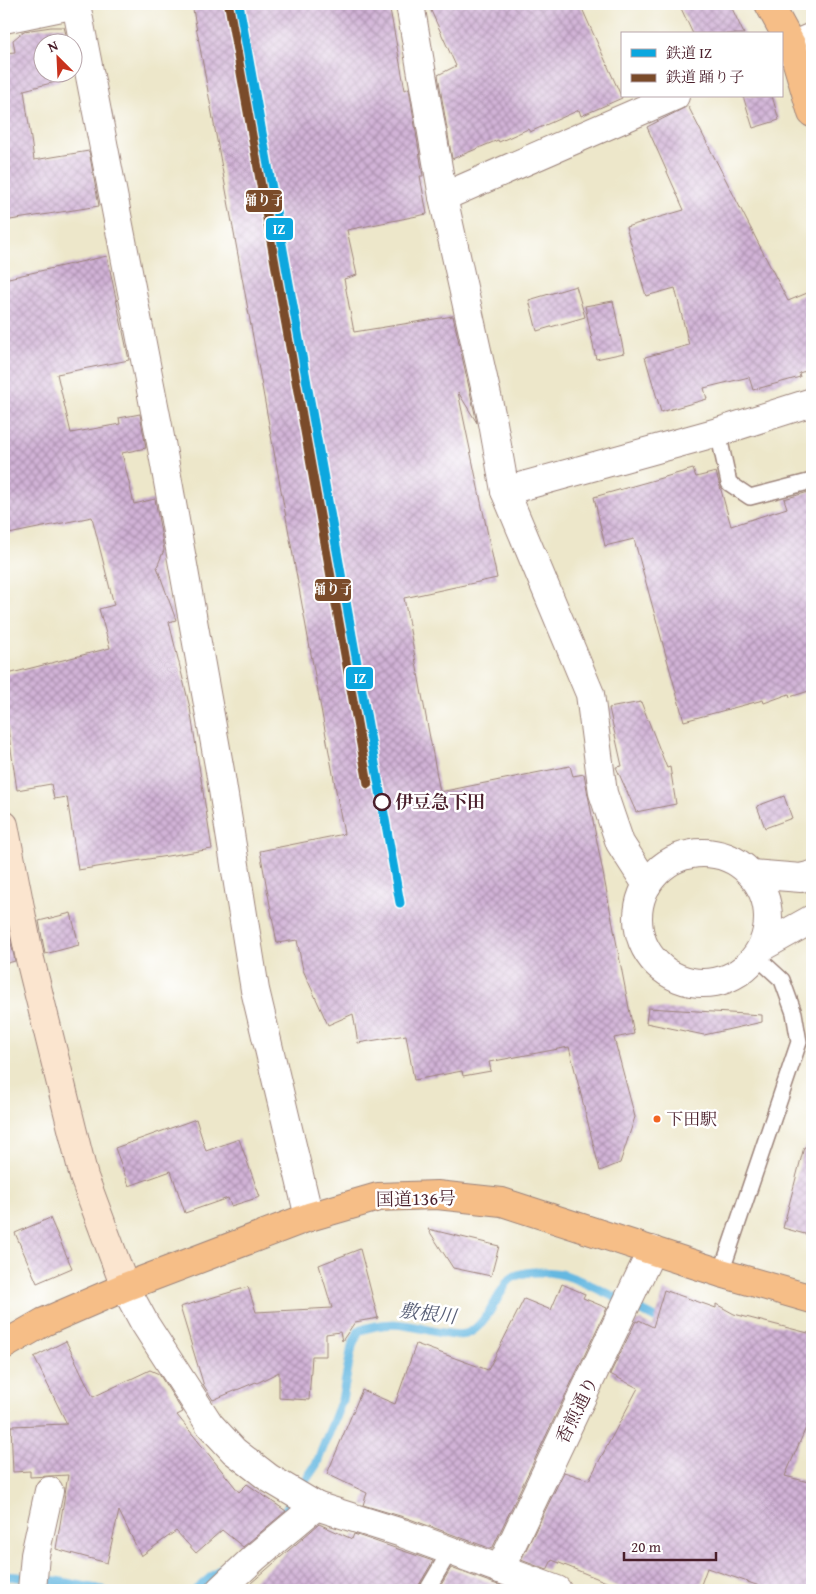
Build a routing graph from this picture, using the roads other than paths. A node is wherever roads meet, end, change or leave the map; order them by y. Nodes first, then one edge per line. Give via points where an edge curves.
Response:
1 (410, 4) edge
2 (769, 4) edge
3 (4, 19) edge
4 (795, 44) edge
5 (670, 98) edge
6 (812, 113) edge
7 (443, 197) junction
8 (812, 402) edge
9 (718, 432) junction
10 (812, 481) edge
11 (505, 491) junction
12 (4, 825) edge
13 (751, 874) junction
14 (812, 875) edge
15 (647, 885) junction
16 (812, 919) edge
17 (759, 951) junction
18 (309, 1217) junction
19 (652, 1250) junction
20 (721, 1273) junction
21 (125, 1287) junction
22 (812, 1299) edge
23 (4, 1344) edge
24 (49, 1491) dead end
25 (316, 1506) junction
26 (450, 1551) junction
27 (500, 1569) junction
28 (527, 1585) edge
29 (32, 1590) edge
30 (220, 1590) edge
31 (426, 1590) edge
32 (557, 1590) edge

1 - 7 street
2 - 4 highway
3 - 18 street via 76,4 158,426 220,770 255,990
4 - 6 highway
5 - 7 street
7 - 11 street
8 - 9 street
9 - 10 lane via 730,483 750,497
9 - 11 street
11 - 15 street via 590,694 603,793 620,843
12 - 21 street via 30,959 84,1177
13 - 14 street via 801,878
13 - 15 street via 738,863 705,853 672,861
13 - 17 street via 762,890 768,908 768,928
15 - 17 street via 639,908 640,933 649,956 667,973 690,982 715,982 739,973
16 - 17 street
17 - 20 lane via 782,980 794,1013 799,1042
18 - 19 highway, 国道136号 via 378,1197 437,1195 502,1202
18 - 21 highway, 国道136号
19 - 20 highway, 国道136号
19 - 27 street, 香煎通り
20 - 22 highway, 国道136号
21 - 23 highway, 国道136号 via 44,1322
21 - 25 street via 210,1425 234,1451 268,1478
24 - 29 street via 35,1556
25 - 26 street
25 - 30 street
26 - 27 street
26 - 31 lane
27 - 28 street
28 - 32 street

